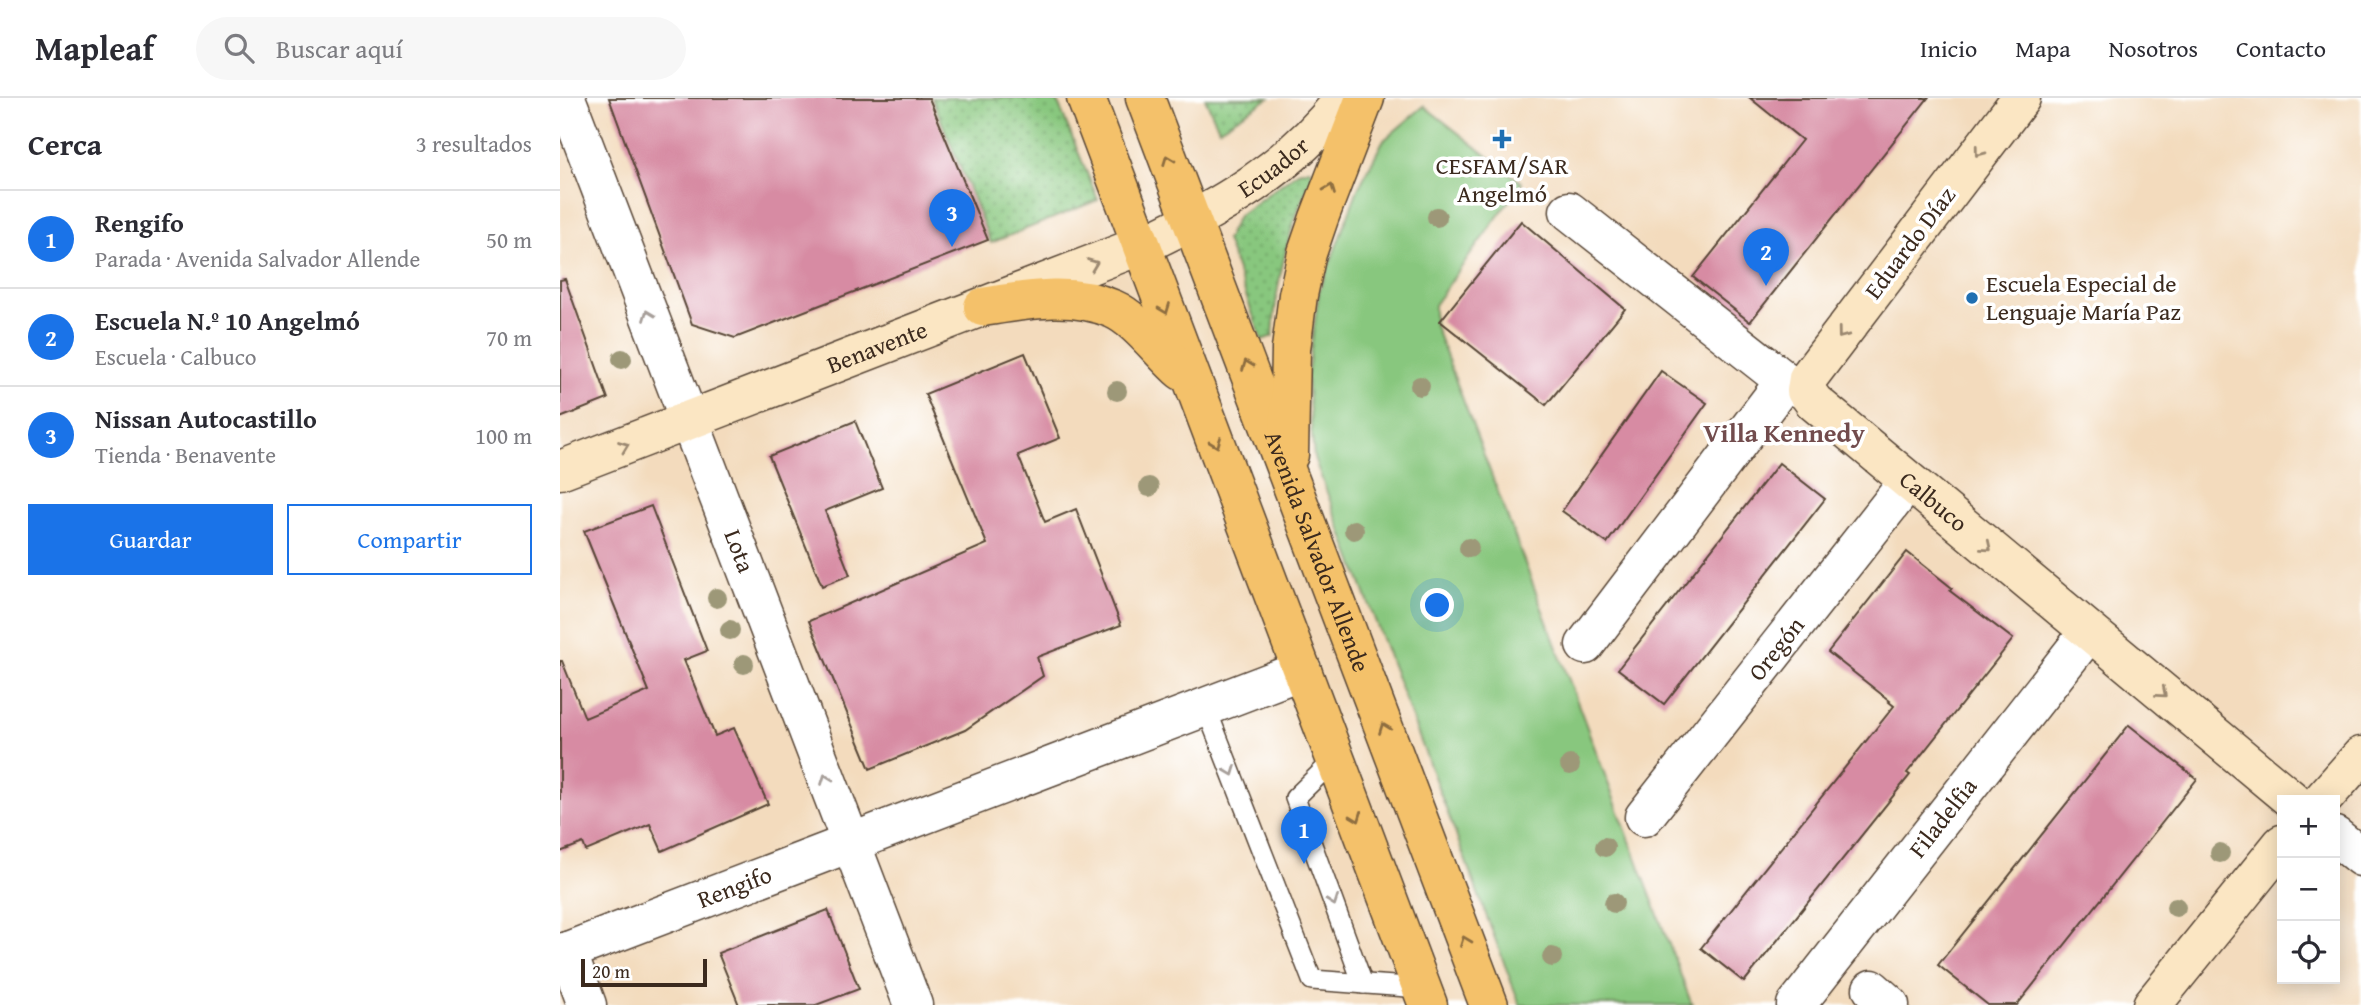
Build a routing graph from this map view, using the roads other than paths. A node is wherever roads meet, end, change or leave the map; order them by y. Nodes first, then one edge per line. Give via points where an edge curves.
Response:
1 (566, 98) edge
2 (1086, 98) edge
3 (1145, 98) edge
4 (1344, 98) edge
5 (1365, 98) edge
6 (2021, 98) edge
7 (1569, 211) dead end
8 (1191, 222) junction
9 (1142, 245) junction
10 (983, 307) junction
11 (1192, 380) junction
12 (1796, 386) junction
13 (688, 421) junction
14 (560, 470) edge
15 (1289, 475) junction
16 (1909, 482) junction
17 (2089, 632) junction
18 (1585, 645) dead end
19 (1302, 670) junction
20 (1206, 708) junction
21 (2361, 756) edge
22 (1335, 759) junction
23 (2286, 795) edge
24 (2326, 795) edge
25 (1644, 817) dead end
26 (2340, 840) edge
27 (850, 843) junction
28 (2277, 850) edge
29 (2361, 858) edge
30 (564, 952) edge
31 (1363, 984) junction
32 (1424, 997) edge
33 (587, 1005) edge
34 (913, 1005) edge
35 (1489, 1005) edge
36 (1796, 1005) edge
37 (2152, 1005) edge

13 -> 1 street, Lota
2 - 9 highway
8 -> 3 highway, Avenida Salvador Allende
4 - 8 main road, Ecuador via 1276,167
15 -> 5 highway via 1298,295 1307,253
6 -> 12 main road, Eduardo Díaz via 1808,378
7 - 12 street, Calbuco
8 - 9 main road, Benavente
15 -> 8 highway, Avenida Salvador Allende
10 -> 9 main road, Benavente
9 -> 11 highway
10 - 11 highway via 1062,298 1114,309
10 - 13 main road, Benavente
11 -> 19 highway
12 - 16 main road, Calbuco
12 - 18 street, Eduardo Díaz
14 -> 13 main road, Benavente
27 -> 13 street, Lota
35 -> 15 highway, Avenida Salvador Allende
16 -> 17 main road, Calbuco
16 - 25 street, Oregón
17 -> 23 main road, Calbuco
17 - 36 street, Filadelfia
19 - 20 street, Rengifo
19 - 22 highway
20 - 27 street, Rengifo
20 -> 31 lane via 1312,980
21 - 24 main road
22 -> 31 lane via 1295,798
22 -> 32 highway
26 - 29 street
27 - 30 street, Rengifo
27 - 34 street, Lota
28 - 37 main road
30 - 33 street
31 - 32 lane

